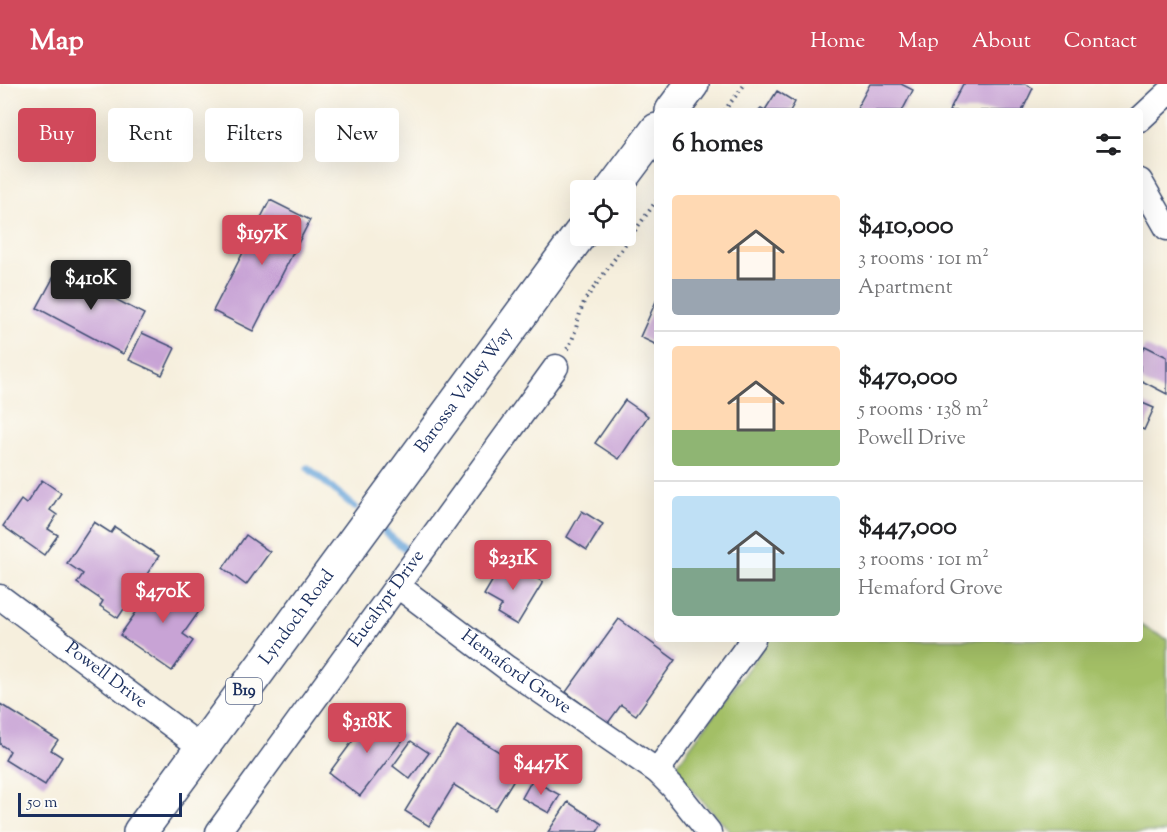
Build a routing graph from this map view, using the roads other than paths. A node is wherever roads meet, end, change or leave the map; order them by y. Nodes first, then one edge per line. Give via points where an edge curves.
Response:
1 (692, 84) edge
2 (1167, 94) edge
3 (674, 108) edge
4 (1143, 116) edge
5 (654, 134) edge
6 (620, 180) edge
7 (1143, 186) edge
8 (1167, 228) edge
9 (571, 246) edge
10 (556, 367) road end
11 (348, 549) joint
12 (398, 586) junction
13 (3, 606) edge
14 (751, 642) edge
15 (202, 748) junction
16 (657, 771) junction
17 (140, 832) edge
18 (218, 832) edge
19 (710, 832) edge

1 - 3 main road
2 - 4 street
5 - 6 main road
7 - 8 street
9 - 11 main road, Barossa Valley Way / B19
10 - 12 street, Eucalypt Drive
11 - 15 main road, Lyndoch Road / B19
12 - 16 street, Hemaford Grove via 507,668
12 - 18 street, Eucalypt Drive
13 - 15 street, Powell Drive
14 - 16 street
15 - 17 main road, Lyndoch Road / B19
16 - 19 street, Hemaford Grove

